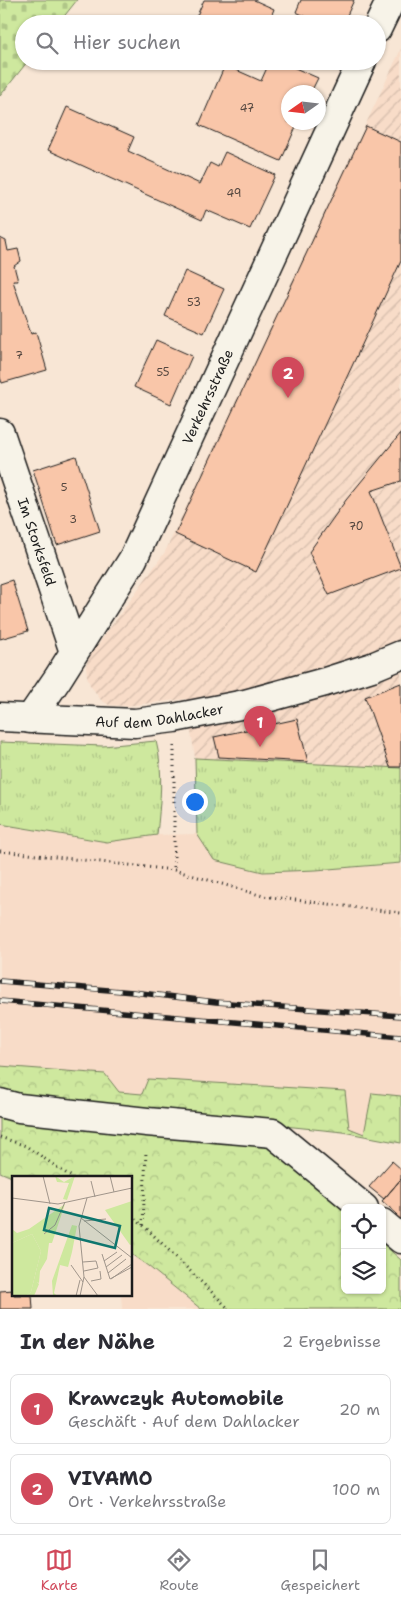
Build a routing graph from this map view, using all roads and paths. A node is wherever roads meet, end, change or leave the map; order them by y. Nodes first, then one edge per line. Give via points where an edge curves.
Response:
1 (391, 0) edge
2 (384, 15) edge
3 (358, 70) edge
4 (0, 433) edge
5 (74, 652) junction
6 (401, 655) edge
7 (0, 717) edge
8 (174, 718) junction
9 (30, 719) junction
10 (0, 850) edge
11 (174, 870) junction
12 (401, 913) edge
13 (0, 1104) edge
14 (147, 1122) junction
15 (0, 1137) edge
16 (70, 1176) edge
17 (359, 1204) edge
18 (132, 1218) edge
19 (144, 1225) junction
20 (386, 1226) edge
21 (401, 1238) edge
22 (230, 1309) edge

1 - 2 street
3 - 5 street, Verkehrsstraße via 133,560
4 - 5 street, Im Storksfeld
5 - 9 street, Verkehrsstraße
6 - 8 street, Auf dem Dahlacker via 325,682 245,704
7 - 9 street, Auf dem Dahlacker
8 - 9 street, Auf dem Dahlacker via 135,723
8 - 11 path
10 - 11 path
11 - 12 path via 263,896
13 - 14 street
14 - 17 street via 273,1133
14 - 19 path
15 - 16 path via 26,1146
18 - 19 path
19 - 22 path
20 - 21 street

